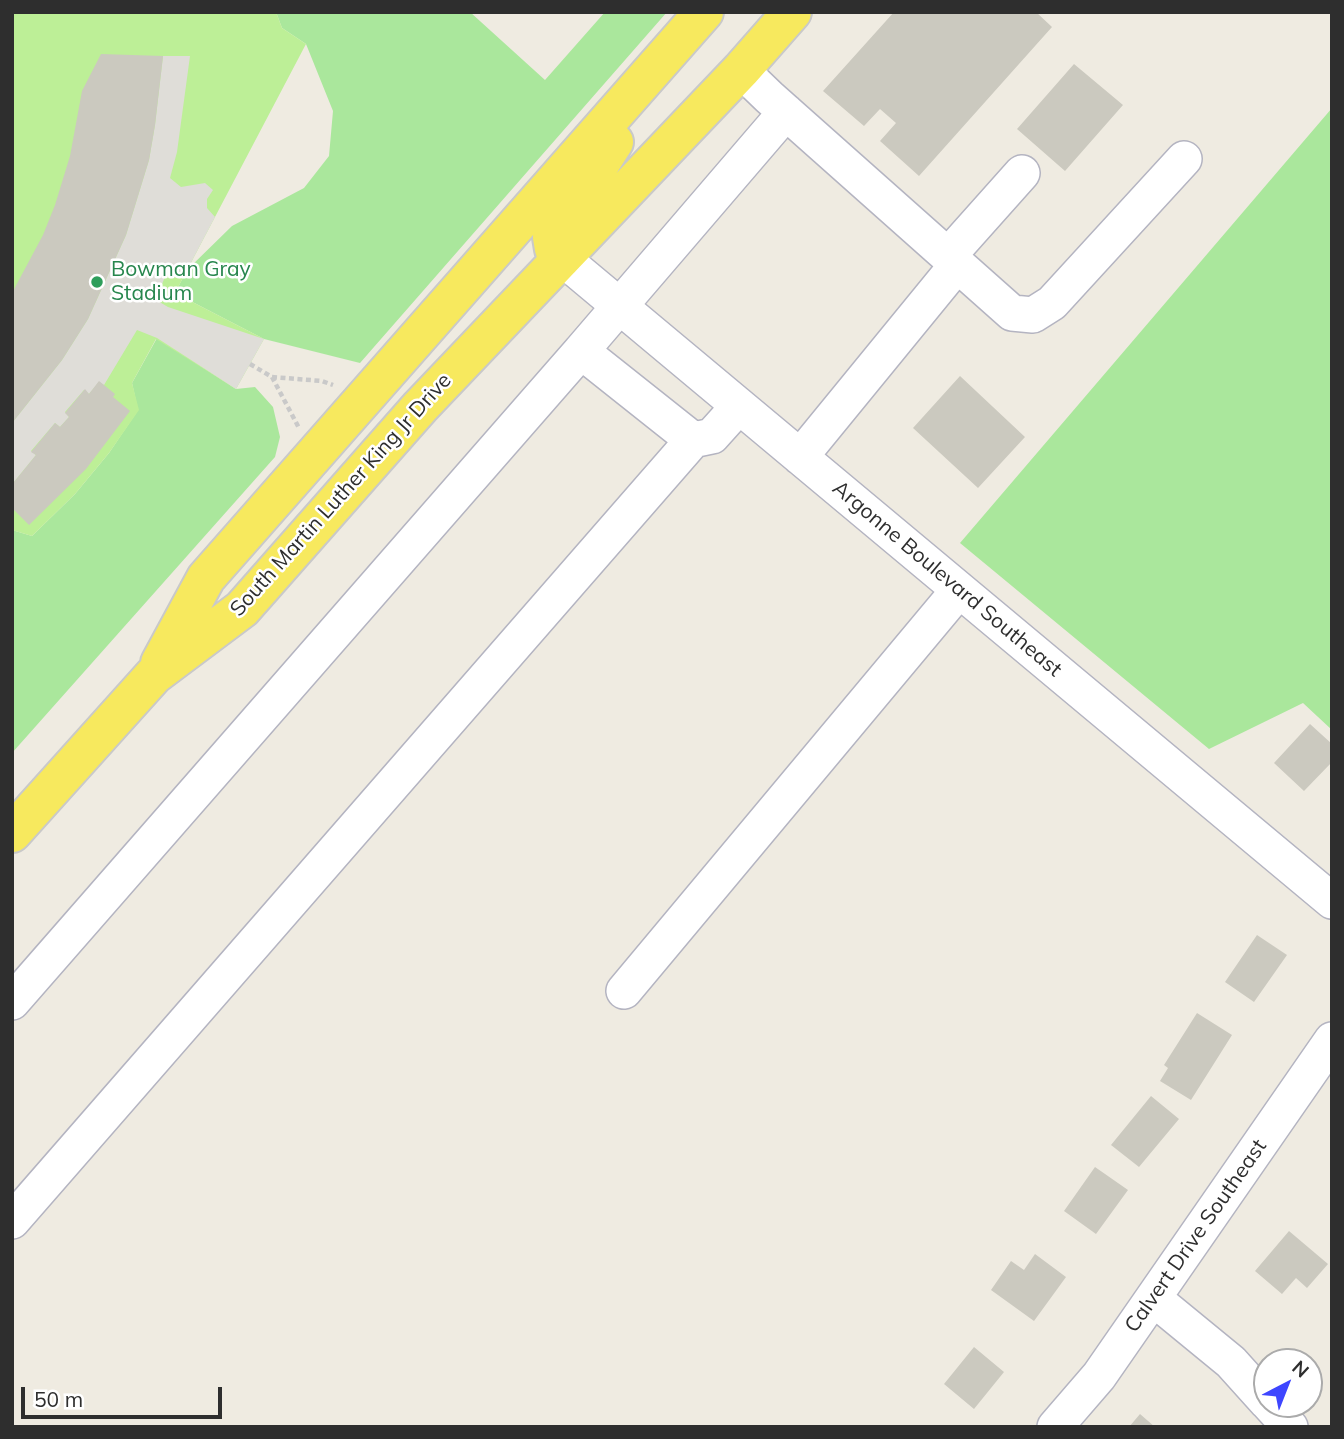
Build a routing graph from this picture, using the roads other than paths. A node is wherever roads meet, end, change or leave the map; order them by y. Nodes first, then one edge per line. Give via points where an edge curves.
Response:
1 (704, 12) edge
2 (792, 12) edge
3 (677, 42) junction
4 (741, 70) junction
5 (786, 112) junction
6 (1184, 159) dead end
7 (1022, 173) dead end
8 (562, 258) junction
9 (952, 260) junction
10 (620, 306) junction
11 (581, 351) junction
12 (675, 353) junction
13 (638, 396) junction
14 (739, 406) junction
15 (693, 440) junction
16 (800, 457) junction
17 (959, 590) junction
18 (154, 675) junction
19 (12, 833) edge
20 (1332, 901) edge
21 (624, 991) dead end
22 (12, 1002) edge
23 (1332, 1040) edge
24 (12, 1221) edge
25 (1153, 1298) junction
26 (1253, 1386) edge
27 (1055, 1427) edge

1 - 3 main road, South Martin Luther King Jr Drive
2 - 4 main road, South Martin Luther King Jr Drive
3 - 8 main road via 555,227 554,249
3 - 18 main road, South Martin Luther King Jr Drive via 206,578
4 - 5 street
4 - 8 main road, South Martin Luther King Jr Drive
5 - 9 street
5 - 10 street
6 - 9 street via 1052,303 1033,315 1012,313
7 - 9 street
8 - 10 street, Argonne Boulevard Southeast
8 - 18 main road, South Martin Luther King Jr Drive via 420,407 242,609
9 - 16 street
10 - 11 street
10 - 12 street, Argonne Boulevard Southeast
11 - 13 street
11 - 22 street
12 - 13 street
12 - 14 street, Argonne Boulevard Southeast
13 - 15 street
14 - 15 street via 712,436
14 - 16 street, Argonne Boulevard Southeast
15 - 24 street
16 - 17 street, Argonne Boulevard Southeast
17 - 20 street, Argonne Boulevard Southeast
17 - 21 street
18 - 19 main road
23 - 25 street, Calvert Drive Southeast
25 - 26 street via 1231,1362
25 - 27 street, Calvert Drive Southeast via 1099,1376

